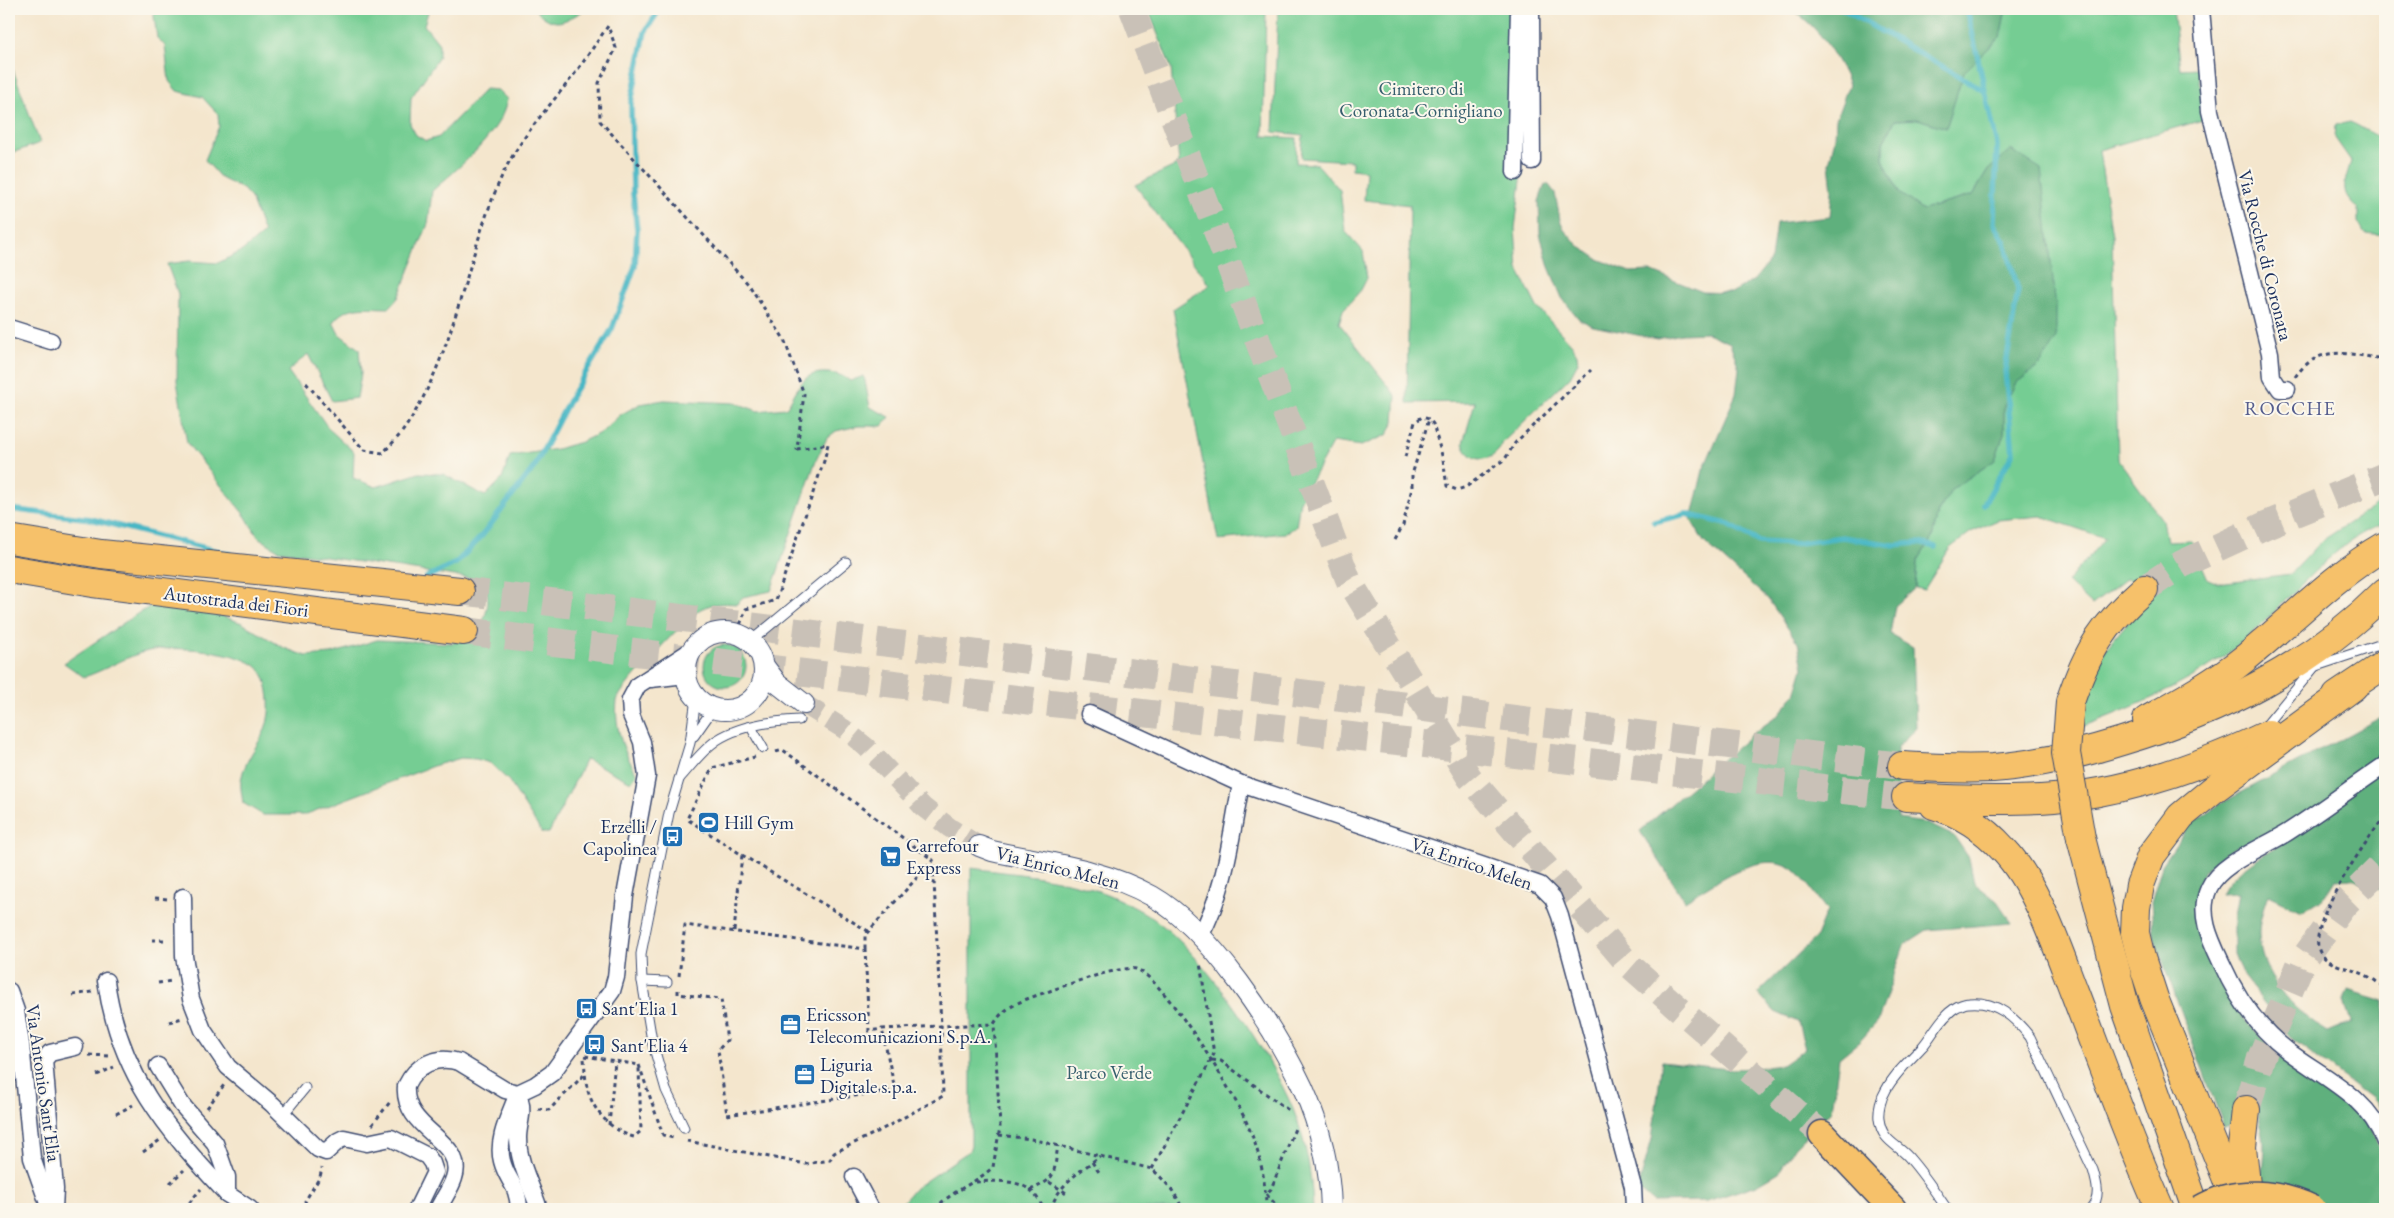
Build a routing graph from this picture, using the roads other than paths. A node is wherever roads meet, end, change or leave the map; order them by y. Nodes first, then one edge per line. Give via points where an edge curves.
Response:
1 (1519, 9) edge
2 (1531, 9) edge
3 (2201, 9) edge
4 (1532, 161) dead end
5 (1515, 172) dead end
6 (9, 328) edge
7 (51, 342) dead end
8 (2287, 389) road end
9 (9, 539) edge
10 (2385, 546) edge
11 (846, 562) dead end
12 (9, 568) edge
13 (2144, 589) tunnel mouth
14 (460, 591) tunnel mouth
15 (2385, 592) edge
16 (2349, 626) junction
17 (464, 631) tunnel mouth
18 (744, 637) junction
19 (2385, 643) edge
20 (692, 650) junction
21 (2385, 664) edge
22 (764, 666) junction
23 (2316, 666) junction
24 (686, 674) junction
25 (646, 680) junction
26 (2352, 687) junction
27 (2253, 690) junction
28 (696, 698) junction
29 (753, 698) junction
30 (714, 709) junction
31 (1090, 714) dead end
32 (799, 720) dead end
33 (750, 727) junction
34 (690, 742) junction
35 (2253, 742) junction
36 (763, 748) dead end
37 (2092, 751) junction
38 (2385, 765) edge
39 (1902, 766) tunnel mouth
40 (677, 781) junction
41 (1240, 784) junction
42 (979, 846) tunnel mouth
43 (183, 896) dead end
44 (1200, 936) junction
45 (106, 981) dead end
46 (642, 981) junction
47 (667, 982) dead end
48 (9, 990) edge
49 (74, 1048) road end
50 (158, 1066) dead end
51 (306, 1088) dead end
52 (520, 1100) junction
53 (2246, 1110) tunnel mouth
54 (282, 1116) junction
55 (684, 1128) dead end
56 (1822, 1134) tunnel mouth
57 (2385, 1142) edge
58 (854, 1178) dead end
59 (227, 1194) junction
60 (52, 1209) edge
61 (250, 1209) edge
62 (417, 1209) edge
63 (438, 1209) edge
64 (518, 1209) edge
65 (539, 1209) edge
66 (870, 1209) edge
67 (1331, 1209) edge
68 (1634, 1209) edge
69 (1893, 1209) edge
70 (1947, 1209) edge
71 (2091, 1209) edge
72 (2160, 1209) edge
73 (2198, 1209) edge
74 (2239, 1209) edge
75 (2249, 1209) edge
76 (2313, 1209) edge

1 - 5 street
2 - 4 street
3 - 8 street, Via Rocche di Coronata via 2210,111 2270,353 2272,377 2280,389
6 - 7 street
9 - 14 highway, Autostrada dei Fiori via 101,554
10 - 37 highway via 2339,578 2244,659 2201,690
11 - 18 lane
12 - 17 highway, Autostrada dei Fiori via 93,583
13 - 73 highway, bridge via 2104,629 2085,660 2070,702 2066,753 2081,838 2125,1006
15 - 16 highway
16 - 23 lane
16 - 27 highway
18 - 20 street via 728,631 712,634
18 - 22 street via 760,652
19 - 23 lane
20 - 24 street
20 - 25 street
21 - 26 highway
22 - 29 street via 762,683
22 - 29 street via 777,682 804,704
23 - 27 lane
23 - 35 lane
24 - 25 street
24 - 28 street
25 - 52 street via 634,689 630,700 631,715 644,751 647,776 625,896 618,981 552,1073
26 - 35 highway
26 - 74 highway via 2180,816 2152,856 2140,885 2135,933 2141,958
27 - 37 highway via 2167,728
28 - 30 street
28 - 34 lane
29 - 30 street via 737,708
30 - 34 lane
31 - 41 street, Via Enrico Melen
32 - 33 lane
33 - 36 lane
33 - 40 lane via 717,740
34 - 40 lane
35 - 72 highway via 2152,779 2102,791 2056,798 1976,801 1906,797 1952,810 1983,829 2005,850 2025,880 2057,947 2130,1142
37 - 39 highway via 1994,768
38 - 57 street via 2216,876 2208,889 2204,918 2229,980 2246,1009 2286,1049 2354,1096 2370,1113
40 - 46 lane via 641,954
41 - 44 street via 1215,908
41 - 68 street, Via Enrico Melen via 1540,885 1552,898 1560,916 1633,1187
42 - 44 street, Via Enrico Melen via 1101,874 1129,885 1177,913
43 - 54 street via 184,956 191,999 203,1030 234,1072
44 - 67 street, Via Enrico Melen via 1238,982 1294,1070 1306,1121 1326,1157
45 - 59 street via 112,1017 126,1054 153,1107 170,1132
46 - 47 lane
46 - 55 lane via 652,1041 666,1090
48 - 60 street, Via Antonio Sant'Elia via 21,1044 32,1158
49 - 60 street, Via Antonio Sant'Elia via 50,1052 44,1060 55,1189
50 - 59 street via 182,1106 215,1143 227,1177
51 - 54 lane
52 - 63 street via 451,1059 433,1061 416,1069 405,1094 409,1110 454,1156 455,1177
52 - 64 street via 501,1146 502,1162 518,1192
52 - 65 street via 519,1150
53 - 75 highway via 2243,1166
54 - 62 street via 318,1150 326,1152 344,1138 367,1143 391,1138 430,1160 434,1172
56 - 69 main road
58 - 66 street
59 - 61 street
70 - 71 lane via 1910,1158 1883,1134 1880,1107 1896,1074 1955,1008 1969,1003 1988,1004 2002,1010 2030,1037 2093,1170 2098,1188 2096,1203
73 - 76 main road, bridge via 2225,1199 2271,1195

